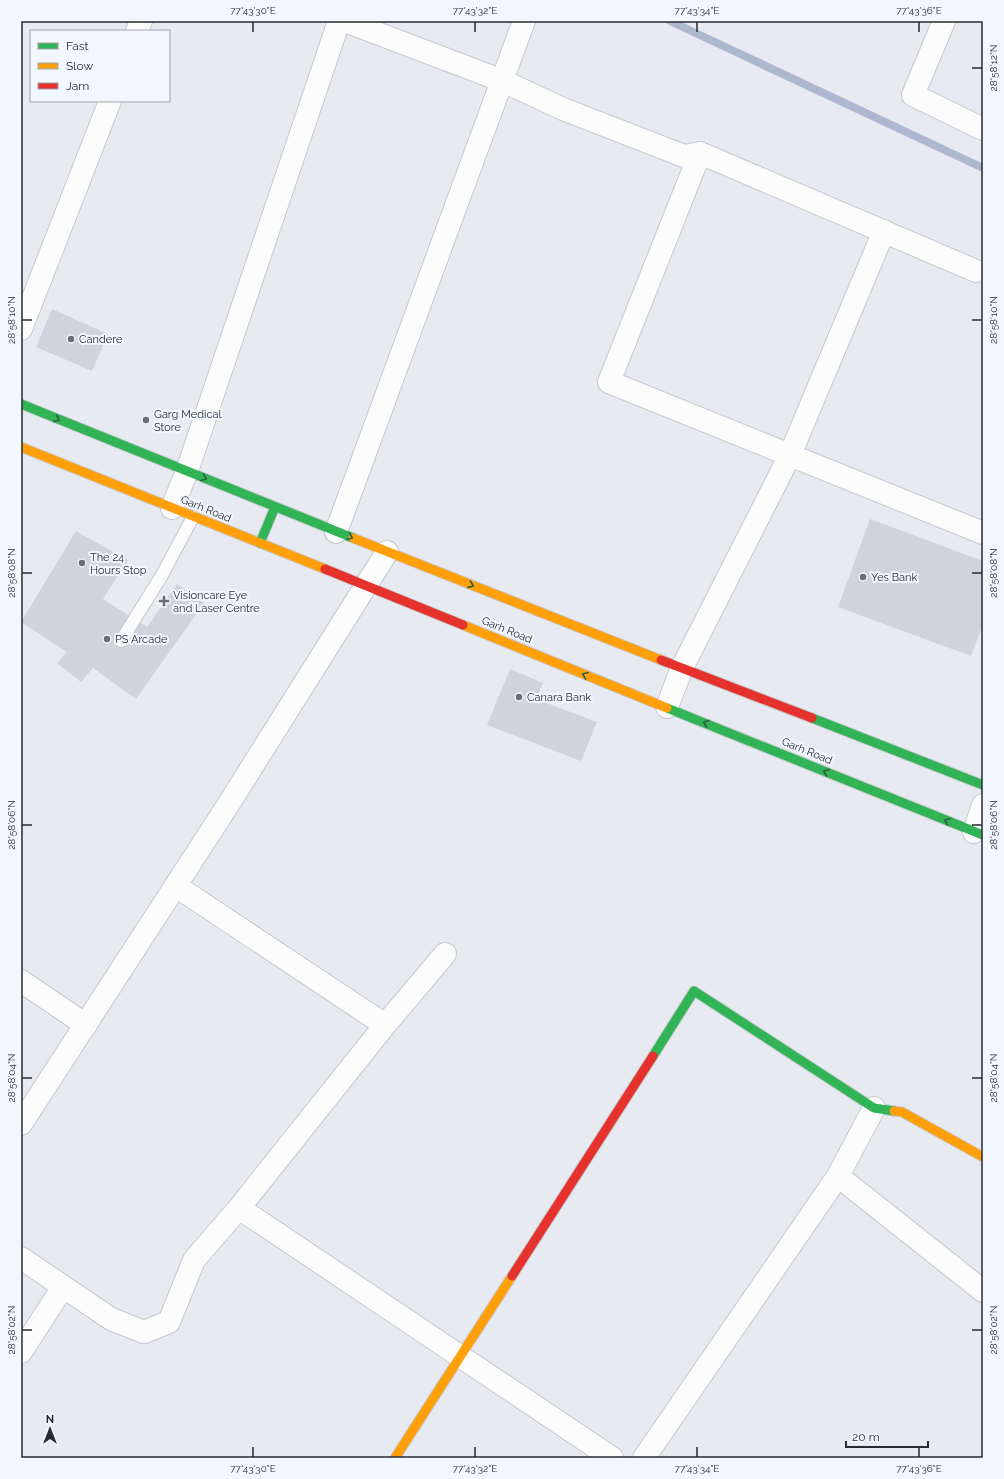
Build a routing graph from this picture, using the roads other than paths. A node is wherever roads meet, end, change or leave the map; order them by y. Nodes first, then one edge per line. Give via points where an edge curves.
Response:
1 (339, 21) edge
2 (345, 21) edge
3 (524, 21) edge
4 (944, 21) edge
5 (503, 81) junction
6 (110, 102) edge
7 (983, 130) edge
8 (700, 152) junction
9 (884, 231) junction
10 (976, 271) dead end
11 (21, 329) edge
12 (21, 404) edge
13 (21, 447) edge
14 (790, 455) junction
15 (187, 471) junction
16 (275, 507) junction
17 (172, 508) junction
18 (193, 517) junction
19 (336, 532) junction
20 (983, 533) edge
21 (260, 543) junction
22 (387, 552) junction
23 (366, 586) junction
24 (121, 641) dead end
25 (682, 668) junction
26 (667, 707) junction
27 (983, 785) edge
28 (983, 805) edge
29 (978, 833) edge
30 (176, 886) junction
31 (445, 954) dead end
32 (21, 981) edge
33 (86, 1025) junction
34 (385, 1025) junction
35 (874, 1108) junction
36 (21, 1124) edge
37 (983, 1157) edge
38 (838, 1176) junction
39 (239, 1208) junction
40 (21, 1258) edge
41 (63, 1287) junction
42 (983, 1290) edge
43 (21, 1352) edge
44 (460, 1356) junction
45 (395, 1458) edge
46 (612, 1458) edge
47 (644, 1458) edge

1 - 15 street
2 - 5 street
3 - 5 street
4 - 7 street via 913,95
5 - 8 street via 563,109 684,156
5 - 19 street
6 - 11 street
8 - 9 street
8 - 14 street via 609,382
9 - 10 street
9 - 14 street
12 -> 15 main road
13 - 17 main road, Garh Road
14 - 20 street
14 - 25 street
15 -> 16 main road
15 - 17 street
16 - 19 main road
16 - 21 main road
17 - 18 main road, Garh Road
18 - 21 main road, Garh Road
18 - 24 lane via 162,575
19 -> 22 main road
21 - 23 main road, Garh Road
22 - 23 street
22 -> 25 main road
26 -> 23 main road, Garh Road
23 - 30 street
25 - 26 street
25 - 27 main road
29 -> 26 main road, Garh Road
28 - 29 street
30 - 33 street
30 - 34 street
31 - 34 street
32 - 33 street
33 - 36 street
34 - 39 street
35 - 37 main road via 902,1112
35 - 38 street
35 - 44 main road via 694,991
38 - 42 street
38 - 47 street
39 - 41 street via 194,1260 169,1322 144,1332 110,1319
39 - 44 street
40 - 41 street
41 - 43 street
44 - 45 main road
44 - 46 street

